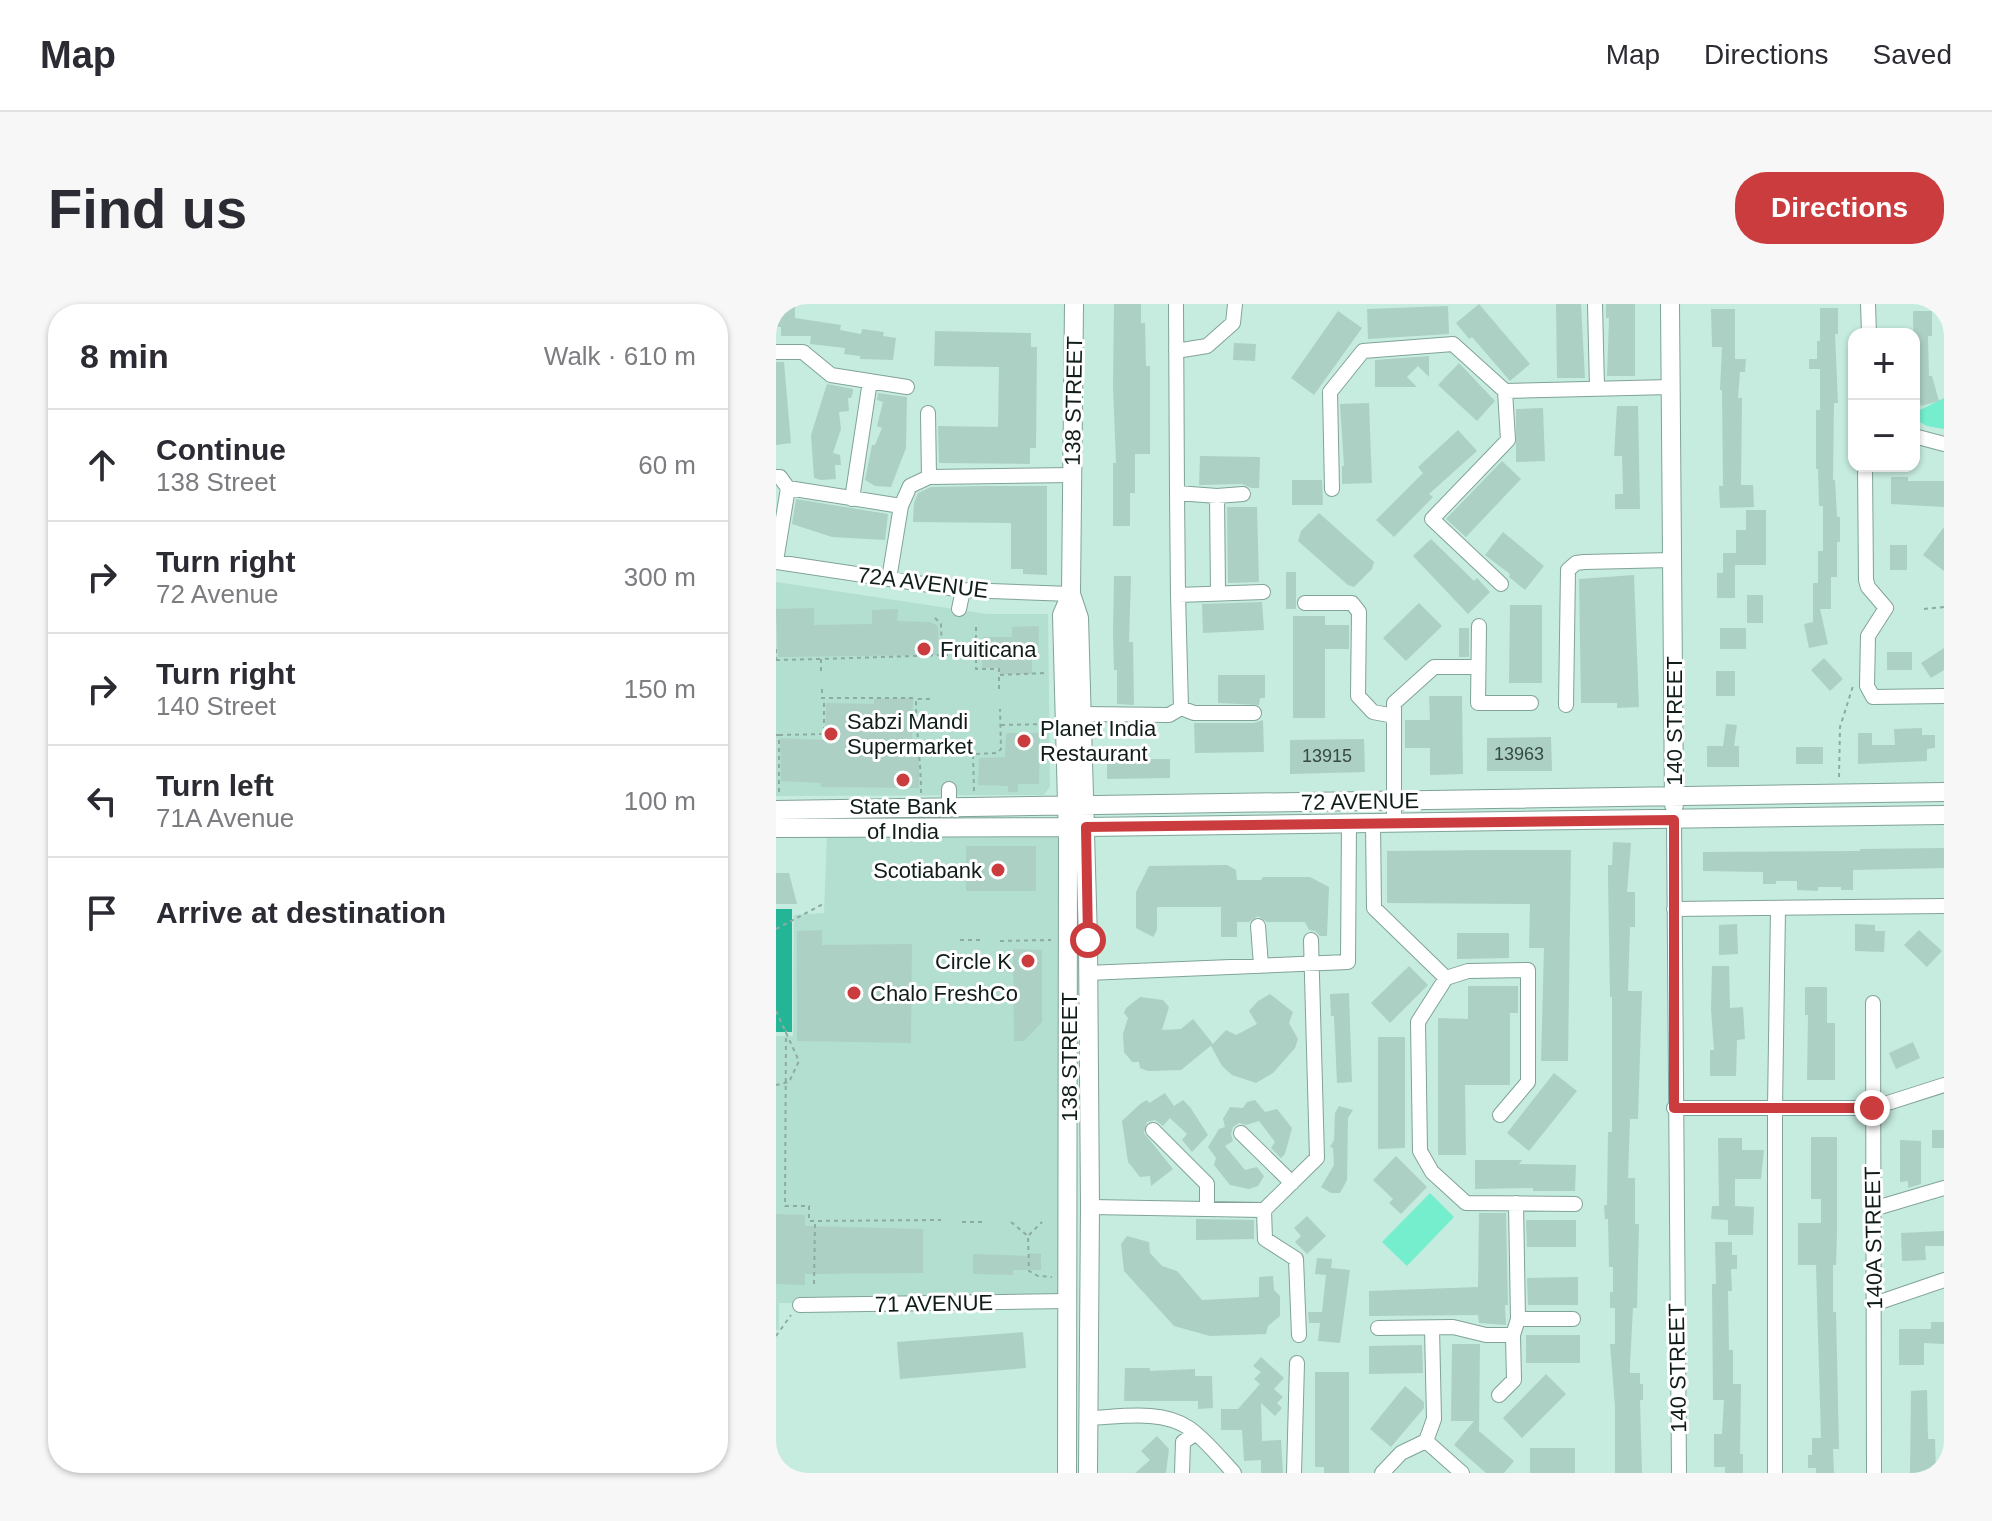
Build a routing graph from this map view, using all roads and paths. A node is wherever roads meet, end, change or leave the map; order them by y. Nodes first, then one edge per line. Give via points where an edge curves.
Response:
1 (1074, 304) edge
2 (1176, 304) edge
3 (1235, 304) edge
4 (1595, 304) edge
5 (1670, 304) edge
6 (1868, 304) edge
7 (1869, 328) edge
8 (1176, 351) junction
9 (776, 352) edge
10 (870, 381) junction
11 (907, 387) dead end
12 (1671, 387) junction
13 (1597, 388) junction
14 (1505, 391) junction
15 (928, 413) dead end
16 (1920, 438) edge
17 (1944, 444) edge
18 (1865, 472) edge
19 (1072, 475) junction
20 (776, 477) edge
21 (929, 477) junction
22 (788, 488) junction
23 (1332, 489) dead end
24 (1177, 493) junction
25 (1243, 494) dead end
26 (1217, 496) junction
27 (852, 499) junction
28 (901, 506) junction
29 (1672, 560) junction
30 (776, 562) edge
31 (889, 579) junction
32 (1501, 584) dead end
33 (963, 590) junction
34 (1263, 592) dead end
35 (1218, 593) junction
36 (1071, 594) junction
37 (1178, 595) junction
38 (1305, 603) dead end
39 (1944, 607) edge
40 (959, 609) dead end
41 (1924, 609) dead end
42 (935, 618) dead end
43 (1479, 626) dead end
44 (976, 627) dead end
45 (776, 649) edge
46 (948, 655) dead end
47 (964, 655) dead end
48 (976, 655) junction
49 (942, 656) junction
50 (821, 659) junction
51 (776, 660) edge
52 (1478, 667) junction
53 (821, 671) dead end
54 (1051, 672) dead end
55 (999, 675) junction
56 (1854, 677) dead end
57 (822, 689) dead end
58 (999, 689) dead end
59 (1944, 696) edge
60 (824, 698) junction
61 (916, 699) junction
62 (931, 699) dead end
63 (1531, 703) dead end
64 (1566, 705) dead end
65 (1181, 708) junction
66 (1000, 709) dead end
67 (1254, 713) dead end
68 (1083, 714) junction
69 (1394, 716) junction
70 (1052, 724) dead end
71 (1000, 725) junction
72 (778, 735) edge
73 (1839, 783) dead end
74 (1944, 792) edge
75 (974, 794) dead end
76 (921, 795) dead end
77 (1674, 795) junction
78 (1394, 800) junction
79 (778, 804) edge
80 (1077, 806) junction
81 (1944, 815) edge
82 (1674, 820) junction
83 (1349, 823) junction
84 (1373, 823) junction
85 (1394, 823) junction
86 (1077, 827) junction
87 (776, 828) edge
88 (825, 903) dead end
89 (1944, 906) edge
90 (1674, 909) junction
91 (1778, 909) junction
92 (1258, 926) dead end
93 (776, 929) edge
94 (960, 940) dead end
95 (981, 940) dead end
96 (1055, 940) dead end
97 (1311, 940) dead end
98 (1000, 941) dead end
99 (1312, 964) junction
100 (1261, 965) junction
101 (1087, 973) junction
102 (1446, 978) junction
103 (1873, 1003) dead end
104 (776, 1011) edge
105 (786, 1030) junction
106 (786, 1083) junction
107 (776, 1085) edge
108 (1944, 1085) edge
109 (1775, 1107) junction
110 (1674, 1108) junction
111 (1872, 1108) junction
112 (1500, 1115) dead end
113 (1153, 1130) dead end
114 (1241, 1133) dead end
115 (1292, 1183) junction
116 (1944, 1188) edge
117 (1516, 1203) junction
118 (1575, 1204) dead end
119 (1090, 1207) junction
120 (1207, 1209) junction
121 (1873, 1209) junction
122 (1264, 1210) junction
123 (941, 1220) dead end
124 (815, 1221) junction
125 (962, 1222) dead end
126 (983, 1222) dead end
127 (1011, 1222) dead end
128 (1042, 1222) dead end
129 (1028, 1236) junction
130 (1057, 1277) dead end
131 (1944, 1280) edge
132 (814, 1284) dead end
133 (1067, 1301) junction
134 (1874, 1304) junction
135 (800, 1305) dead end
136 (791, 1318) dead end
137 (1518, 1319) junction
138 (1573, 1319) dead end
139 (1378, 1328) dead end
140 (1432, 1328) junction
141 (1299, 1335) dead end
142 (1513, 1335) junction
143 (776, 1336) edge
144 (1297, 1363) dead end
145 (1499, 1395) dead end
146 (1088, 1418) junction
147 (1195, 1434) junction
148 (1426, 1441) junction
149 (1067, 1473) edge
150 (1088, 1473) edge
151 (1182, 1473) edge
152 (1234, 1473) edge
153 (1294, 1473) edge
154 (1382, 1473) edge
155 (1462, 1473) edge
156 (1679, 1473) edge
157 (1775, 1473) edge
158 (1874, 1473) edge

1 - 19 main road, 138 STREET
2 - 8 street
3 - 8 street via 1233,323 1207,346
4 - 13 street
5 - 12 main road, 140 STREET
6 - 7 street
8 - 24 street
9 - 10 street via 803,352 831,375
10 - 11 street
10 - 27 street
12 - 13 street
12 - 29 main road, 140 STREET
13 - 14 street
14 - 23 street via 1453,344 1363,351 1330,392
14 - 32 street via 1508,440 1432,519
15 - 21 street
16 - 17 street
18 - 59 street via 1866,580 1886,608 1868,636 1867,686 1873,697
19 - 21 street
19 - 36 main road, 138 STREET
20 - 22 street
21 - 28 street via 910,486
22 - 27 street
22 - 30 street
24 - 26 street
24 - 37 street
25 - 26 street
26 - 35 street
27 - 28 street
28 - 31 street
29 - 64 street via 1584,562 1568,570
29 - 77 main road, 140 STREET
30 - 31 street, 72A AVENUE
31 - 33 street, 72A AVENUE
33 - 36 street, 72A AVENUE
33 - 40 street
34 - 35 street
35 - 37 street
36 - 68 main road, 138 STREET via 1079,618
36 - 80 main road, 138 STREET via 1062,615
37 - 65 street
38 - 69 street via 1352,603 1359,612 1358,696 1373,712
39 - 41 path
42 - 49 path via 941,624
43 - 52 street
44 - 48 path
45 - 51 path
46 - 49 path
47 - 48 path
48 - 55 path via 976,669 999,669
49 - 50 path
50 - 51 path
50 - 53 path
52 - 63 street via 1478,703
52 - 69 street via 1434,667 1394,703
54 - 55 path
55 - 58 path
56 - 73 path via 1840,727
57 - 60 path
60 - 61 path
60 - 72 path via 824,734
61 - 62 path
61 - 76 path
65 - 67 street via 1194,713
65 - 68 street via 1169,715
66 - 71 path
68 - 80 main road, 138 STREET
69 - 78 street
70 - 71 path
71 - 75 path via 1001,749 973,754
72 - 79 path
74 - 77 main road, 72 AVENUE
77 - 78 main road, 72 AVENUE
77 - 82 main road, 140 STREET
78 - 80 main road, 72 AVENUE
78 - 85 street
79 - 80 main road, 72 AVENUE via 949,798
80 - 86 main road, 138 STREET
81 - 82 main road, 72 AVENUE
82 - 85 main road, 72 AVENUE
82 - 90 street, 140 STREET
83 - 84 main road, 72 AVENUE
83 - 86 main road, 72 AVENUE
83 - 99 street via 1348,962
84 - 85 main road, 72 AVENUE
84 - 102 street via 1374,908
86 - 87 main road, 72 AVENUE
86 - 101 main road, 138 STREET
86 - 133 main road, 138 STREET
88 - 93 path
89 - 91 street
90 - 91 street
90 - 110 street, 140 STREET
91 - 109 street
92 - 100 street
94 - 95 path
96 - 98 path
97 - 99 street
99 - 100 street
99 - 115 street via 1317,1158
100 - 101 street
101 - 119 main road, 138 STREET
102 - 112 street via 1468,971 1528,970 1528,1082
102 - 117 street via 1418,1022 1420,1151 1432,1172 1466,1203
103 - 111 street, 140A STREET
104 - 105 path
105 - 106 path
105 - 106 path via 799,1061
106 - 107 path
106 - 124 path via 785,1206 809,1206 809,1221
108 - 111 street
109 - 110 street
109 - 111 street
109 - 157 street
110 - 156 street, 140 STREET
111 - 121 street, 140A STREET
113 - 120 street via 1207,1184
114 - 115 street
115 - 122 street
116 - 121 street
117 - 118 street
117 - 137 street
119 - 120 street
119 - 146 main road, 138 STREET
120 - 122 street
121 - 134 street, 140A STREET
122 - 141 street via 1265,1239 1296,1259
123 - 124 path
124 - 132 path
125 - 126 path
127 - 129 path
128 - 129 path
129 - 130 path via 1029,1271
131 - 134 street
133 - 135 street, 71 AVENUE
133 - 149 main road, 138 STREET
134 - 158 street, 140A STREET
136 - 143 path
137 - 138 street
137 - 142 street
139 - 140 street
140 - 142 street
140 - 148 street via 1434,1419
142 - 145 street via 1514,1380
144 - 153 street
146 - 147 street via 1156,1417 1178,1422
146 - 150 main road, 138 STREET
147 - 151 street via 1183,1442
147 - 152 street
148 - 154 street via 1401,1453
148 - 155 street

